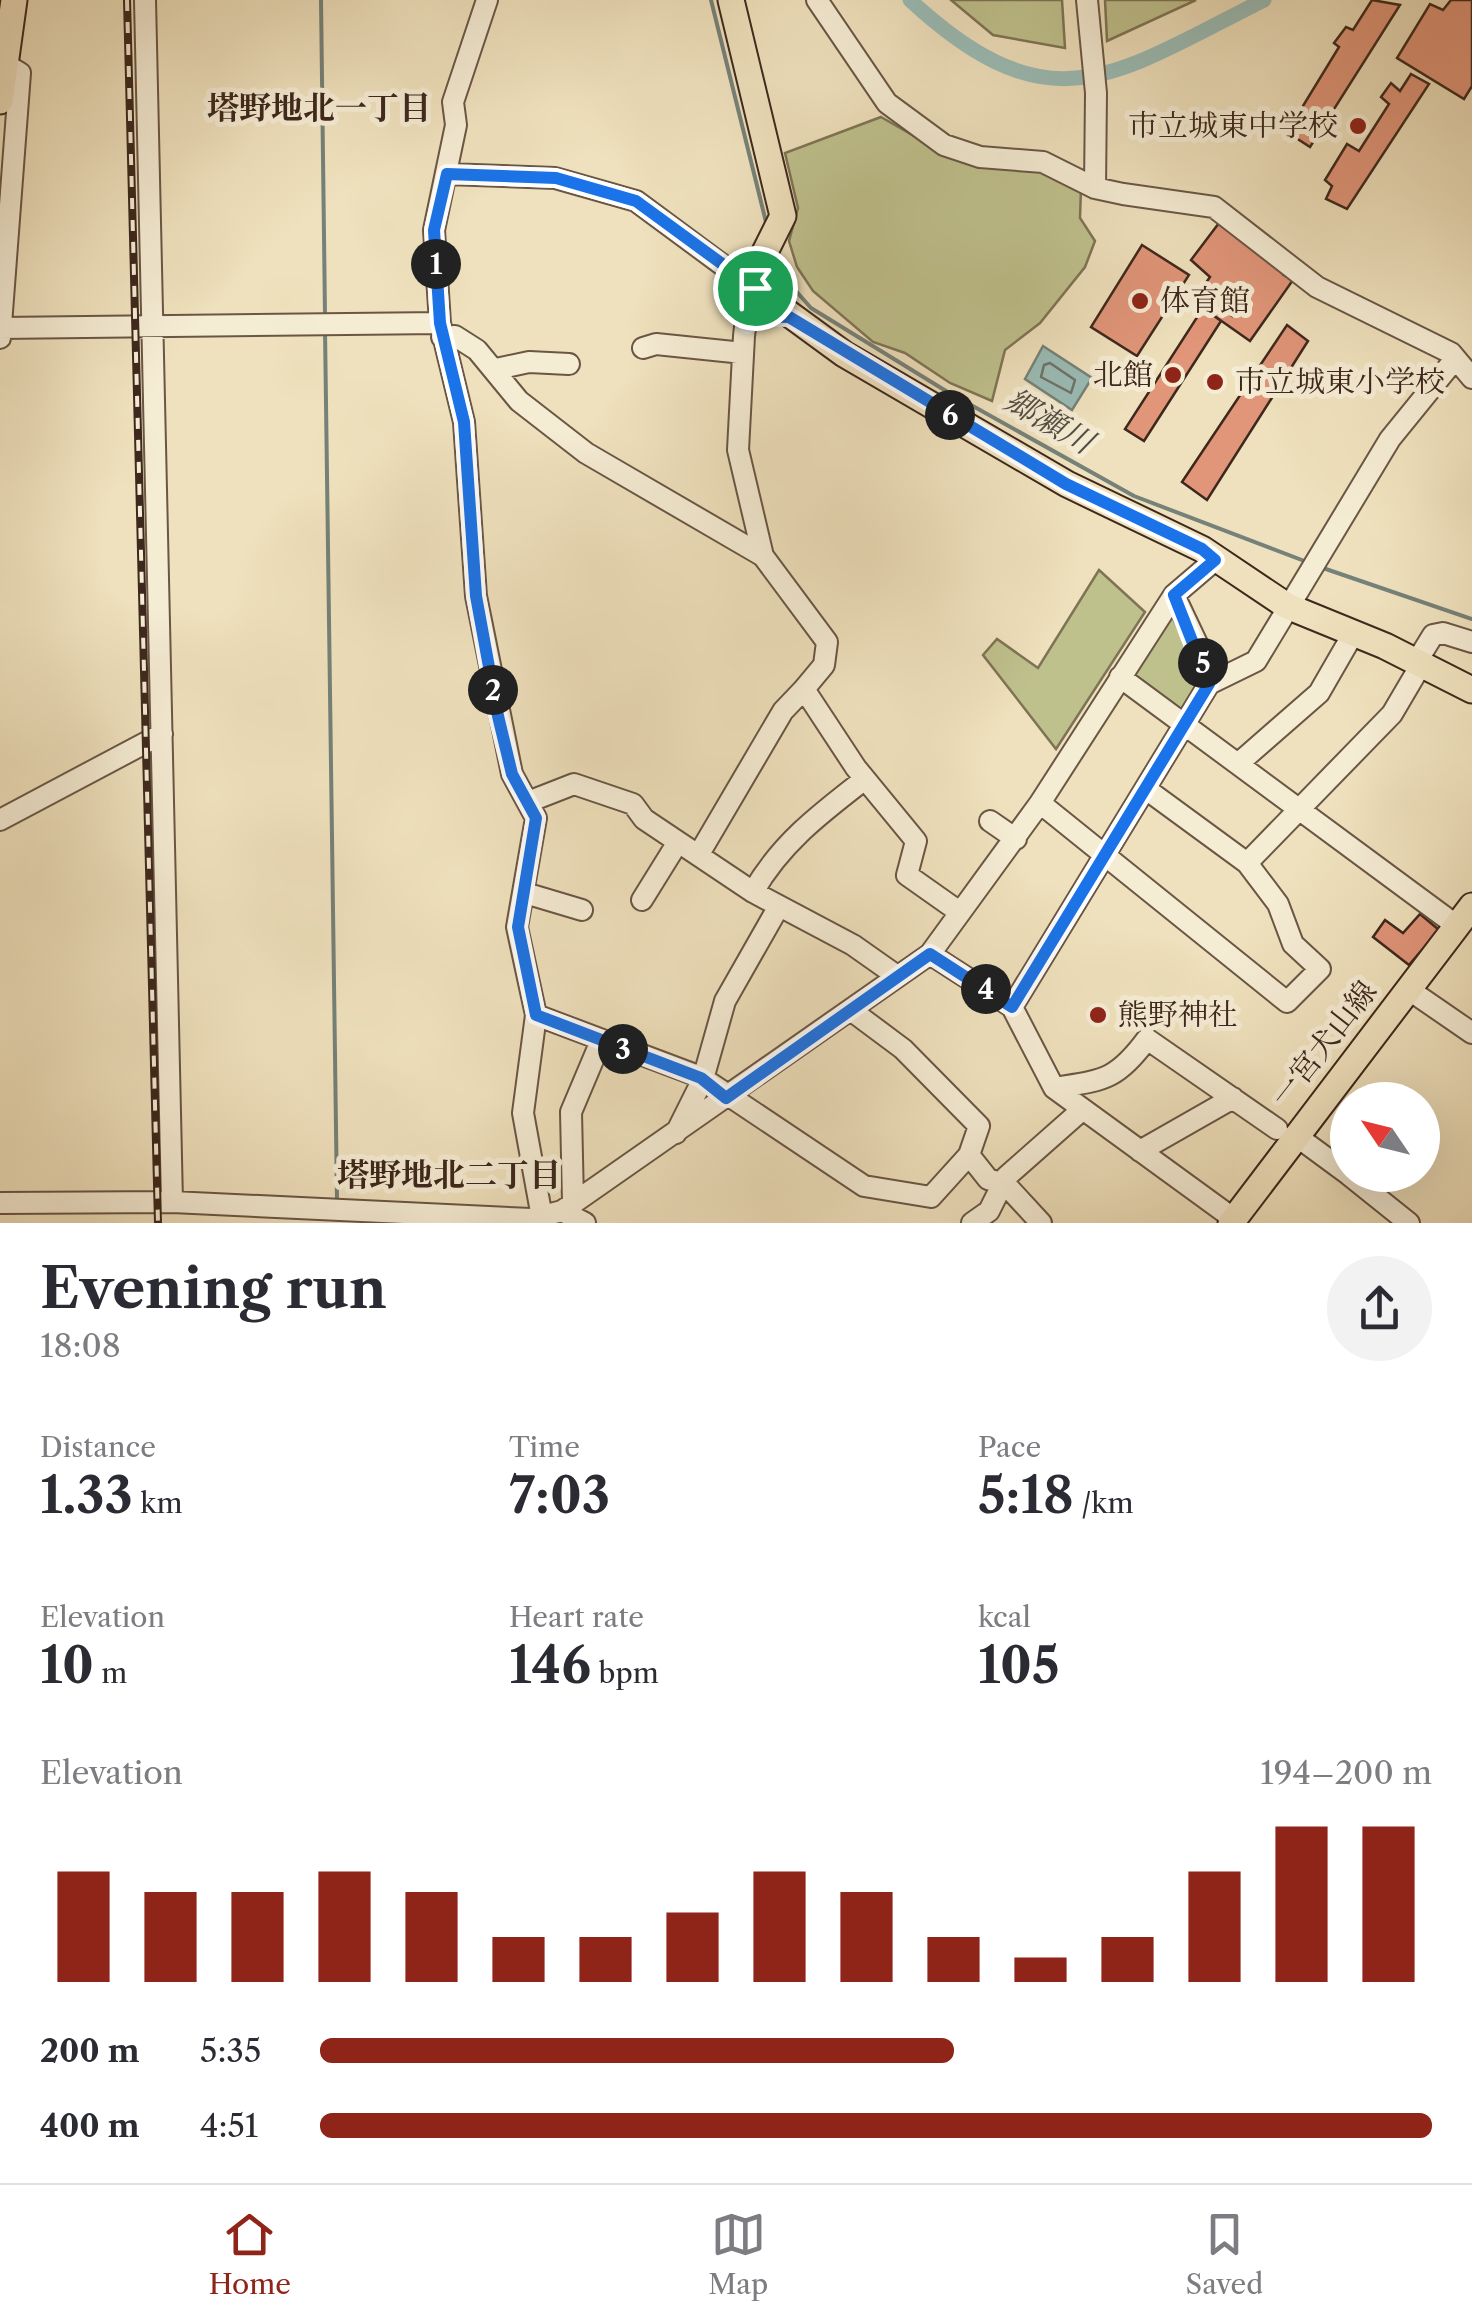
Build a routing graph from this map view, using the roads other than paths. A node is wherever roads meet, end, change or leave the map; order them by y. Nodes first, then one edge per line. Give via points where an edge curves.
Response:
1 (14, 0) edge
2 (145, 0) edge
3 (488, 0) edge
4 (817, 0) edge
5 (1087, 0) edge
6 (736, 4) edge
7 (5, 64) junction
8 (0, 101) edge
9 (447, 174) junction
10 (1095, 188) junction
11 (755, 288) junction
12 (789, 317) junction
13 (748, 324) junction
14 (152, 326) junction
15 (0, 328) edge
16 (441, 330) junction
17 (0, 340) edge
18 (643, 348) dead end
19 (743, 353) junction
20 (1456, 358) junction
21 (568, 364) dead end
22 (496, 369) junction
23 (1472, 378) edge
24 (763, 556) junction
25 (1215, 560) junction
26 (1174, 595) junction
27 (1287, 606) junction
28 (1352, 634) junction
29 (1472, 642) edge
30 (1420, 662) junction
31 (1120, 677) junction
32 (1209, 684) junction
33 (804, 689) junction
34 (1472, 690) edge
35 (1183, 724) junction
36 (162, 734) junction
37 (1240, 762) junction
38 (865, 779) junction
39 (1146, 789) junction
40 (528, 802) junction
41 (1040, 803) junction
42 (1302, 810) junction
43 (0, 820) edge
44 (990, 822) dead end
45 (1016, 838) junction
46 (678, 842) junction
47 (699, 854) junction
48 (1103, 856) junction
49 (1247, 863) junction
50 (754, 892) junction
51 (524, 893) junction
52 (642, 900) dead end
53 (779, 906) junction
54 (582, 910) dead end
55 (958, 911) junction
56 (1464, 916) edge
57 (930, 954) junction
58 (898, 976) junction
59 (1408, 989) junction
60 (1012, 1007) junction
61 (852, 1011) junction
62 (536, 1015) junction
63 (1472, 1033) edge
64 (601, 1041) junction
65 (703, 1079) junction
66 (1054, 1088) junction
67 (726, 1098) junction
68 (1233, 1098) junction
69 (1082, 1109) junction
70 (1286, 1132) junction
71 (676, 1135) junction
72 (1140, 1150) junction
73 (969, 1155) junction
74 (1330, 1162) edge
75 (1006, 1185) junction
76 (1370, 1192) edge
77 (172, 1202) junction
78 (0, 1203) edge
79 (340, 1213) edge
80 (555, 1214) edge
81 (1232, 1221) edge
82 (585, 1223) edge
83 (972, 1223) edge
84 (1040, 1223) edge
85 (1409, 1223) edge

1 - 7 main road
2 - 14 street
3 - 9 street via 453,102
4 - 10 street via 887,103 944,145 980,157 1044,162
5 - 10 street via 1096,92
6 - 11 main road via 782,216
7 - 8 main road
7 - 15 street via 20,74
9 - 11 street via 556,178 636,201
9 - 16 street via 434,230
10 - 20 street via 1214,207 1317,287
11 - 12 main road
11 - 13 street
12 - 13 street via 758,316
12 - 25 main road via 1066,484
13 - 19 street
14 - 15 street
14 - 16 street via 325,323
14 - 36 street
15 - 17 street
16 - 22 street
16 - 40 street via 464,422 476,596 498,716 512,774
18 - 19 street
19 - 24 street via 738,450
20 - 23 street
20 - 27 street via 1390,439
21 - 22 street
22 - 24 street via 520,401 586,452
24 - 33 street via 827,642 824,665
25 - 26 street
25 - 27 main road
26 - 31 street
26 - 32 street
27 - 28 main road
27 - 32 street via 1256,660
28 - 30 main road
28 - 37 street via 1319,692
29 - 30 street via 1434,634
30 - 34 main road
30 - 42 street via 1392,714
31 - 35 street
31 - 41 street
32 - 35 street
33 - 38 street
33 - 47 street via 783,711
35 - 37 street
35 - 39 street
36 - 43 street
36 - 77 street
37 - 42 street
38 - 50 street via 799,830
38 - 55 street via 916,841 906,875
39 - 48 street
39 - 49 street
40 - 46 street via 574,784 633,804
40 - 51 street via 536,834
41 - 45 street
41 - 48 street
42 - 49 street
42 - 56 street
44 - 45 street
45 - 55 street
46 - 47 street
46 - 52 street
47 - 50 street
48 - 49 street via 1286,1002 1320,969 1293,944 1278,904
48 - 60 street
50 - 53 street
51 - 54 street
51 - 62 street via 518,927
53 - 58 street
53 - 65 street via 725,1002
55 - 57 street
56 - 59 main road, 一宮犬山線
57 - 58 street
57 - 60 street
58 - 61 street
59 - 63 street
59 - 70 main road, 一宮犬山線
60 - 66 street
61 - 67 street
61 - 73 street via 974,1118 979,1126
62 - 64 street
62 - 80 street via 523,1113
64 - 65 street
64 - 80 street via 572,1112 569,1176
65 - 67 street
65 - 71 street
66 - 68 street via 1110,1078 1147,1040
66 - 69 street
67 - 71 street
67 - 73 street via 864,1186 931,1198
68 - 70 street
68 - 72 street
69 - 72 street
69 - 75 street via 1006,1177
70 - 74 street
70 - 81 main road, 一宮犬山線
71 - 80 street
72 - 81 street
73 - 75 street via 988,1179
75 - 83 street
75 - 84 street
76 - 85 street
77 - 78 street
77 - 79 street
79 - 80 street
80 - 82 street

